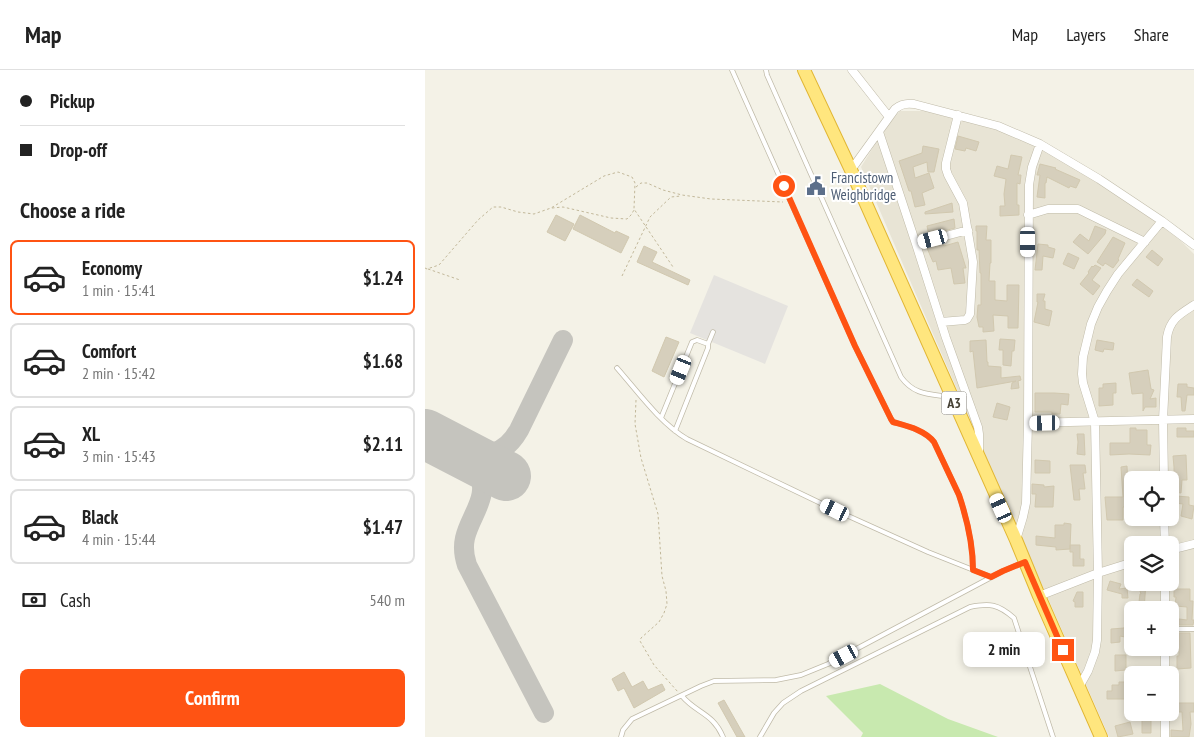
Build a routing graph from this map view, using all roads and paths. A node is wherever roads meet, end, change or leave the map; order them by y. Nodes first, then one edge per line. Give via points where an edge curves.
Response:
1 (732, 70) edge
2 (766, 70) edge
3 (804, 70) edge
4 (852, 70) edge
5 (958, 115) junction
6 (889, 117) junction
7 (879, 132) junction
8 (1040, 144) junction
9 (851, 170) junction
10 (635, 188) junction
11 (682, 196) junction
12 (791, 202) junction
13 (551, 208) junction
14 (634, 209) junction
15 (1028, 215) junction
16 (1161, 221) junction
17 (646, 228) junction
18 (967, 230) junction
19 (1145, 242) junction
20 (916, 244) junction
21 (1194, 245) edge
22 (673, 267) dead end
23 (426, 268) edge
24 (622, 276) dead end
25 (460, 280) dead end
26 (1194, 304) edge
27 (941, 322) junction
28 (713, 332) dead end
29 (708, 344) junction
30 (617, 368) dead end
31 (636, 389) junction
32 (951, 398) junction
33 (661, 418) junction
34 (1194, 419) edge
35 (1163, 420) junction
36 (1095, 422) junction
37 (1028, 423) junction
38 (675, 431) junction
39 (979, 460) junction
40 (1164, 471) edge
41 (1016, 540) junction
42 (1194, 544) edge
43 (1179, 548) edge
44 (1025, 562) junction
45 (1124, 565) edge
46 (973, 570) junction
47 (1098, 573) junction
48 (991, 577) junction
49 (1039, 596) junction
50 (1179, 628) edge
51 (1194, 628) edge
52 (1079, 687) junction
53 (682, 696) junction
54 (1165, 721) edge
55 (621, 737) edge
56 (723, 737) edge
57 (760, 737) edge
58 (1053, 737) edge
59 (1101, 737) edge
60 (1165, 737) edge

1 - 12 lane
2 - 32 lane via 901,378 921,393
3 - 9 highway, A3
4 - 6 street
5 - 6 street via 906,103
5 - 8 street via 998,126
5 - 18 street via 946,169 963,203
6 - 7 street
7 - 9 street
7 - 20 street
8 - 15 street via 1030,176
8 - 16 street
9 - 32 highway, A3
10 - 11 path via 647,184
10 - 13 path via 632,177 618,172 604,176
10 - 14 path
11 - 12 path
11 - 17 path via 671,197 664,203 650,217
12 - 46 lane via 891,419 925,433 934,442 962,503
13 - 14 path via 563,207 627,219
13 - 23 path via 534,214 493,207 439,265
14 - 17 path
15 - 19 street via 1048,209 1078,210
15 - 37 street
16 - 19 street
16 - 21 street
17 - 22 path
17 - 24 path
18 - 20 street
18 - 27 street via 973,267 969,316 965,320
19 - 36 street via 1107,291 1091,324 1081,374
20 - 27 street
23 - 25 path
26 - 35 street via 1174,319 1168,331
27 - 39 street via 979,434
28 - 29 lane
29 - 33 lane via 697,340 692,342
29 - 38 lane
30 - 31 lane
31 - 33 lane
31 - 53 path via 635,424 641,458 658,514 667,604 659,622 640,641 654,665
32 - 39 highway, A3
33 - 38 lane
34 - 35 street
35 - 36 street
35 - 40 street
36 - 37 street
36 - 47 street
37 - 41 street via 1026,503
38 - 46 lane via 835,510
39 - 41 highway, A3
41 - 44 highway, A3
42 - 43 street
44 - 48 lane
44 - 49 highway, A3
45 - 47 street
46 - 48 lane
47 - 49 street
47 - 52 street via 1097,640 1090,666
48 - 53 lane via 828,664 801,675 776,680 714,682
49 - 52 highway, A3
50 - 51 lane
52 - 59 highway, A3
53 - 55 lane via 632,719
53 - 56 lane via 712,719
54 - 60 street
57 - 58 lane via 783,703 801,692 970,607 985,604 1006,611 1014,618

